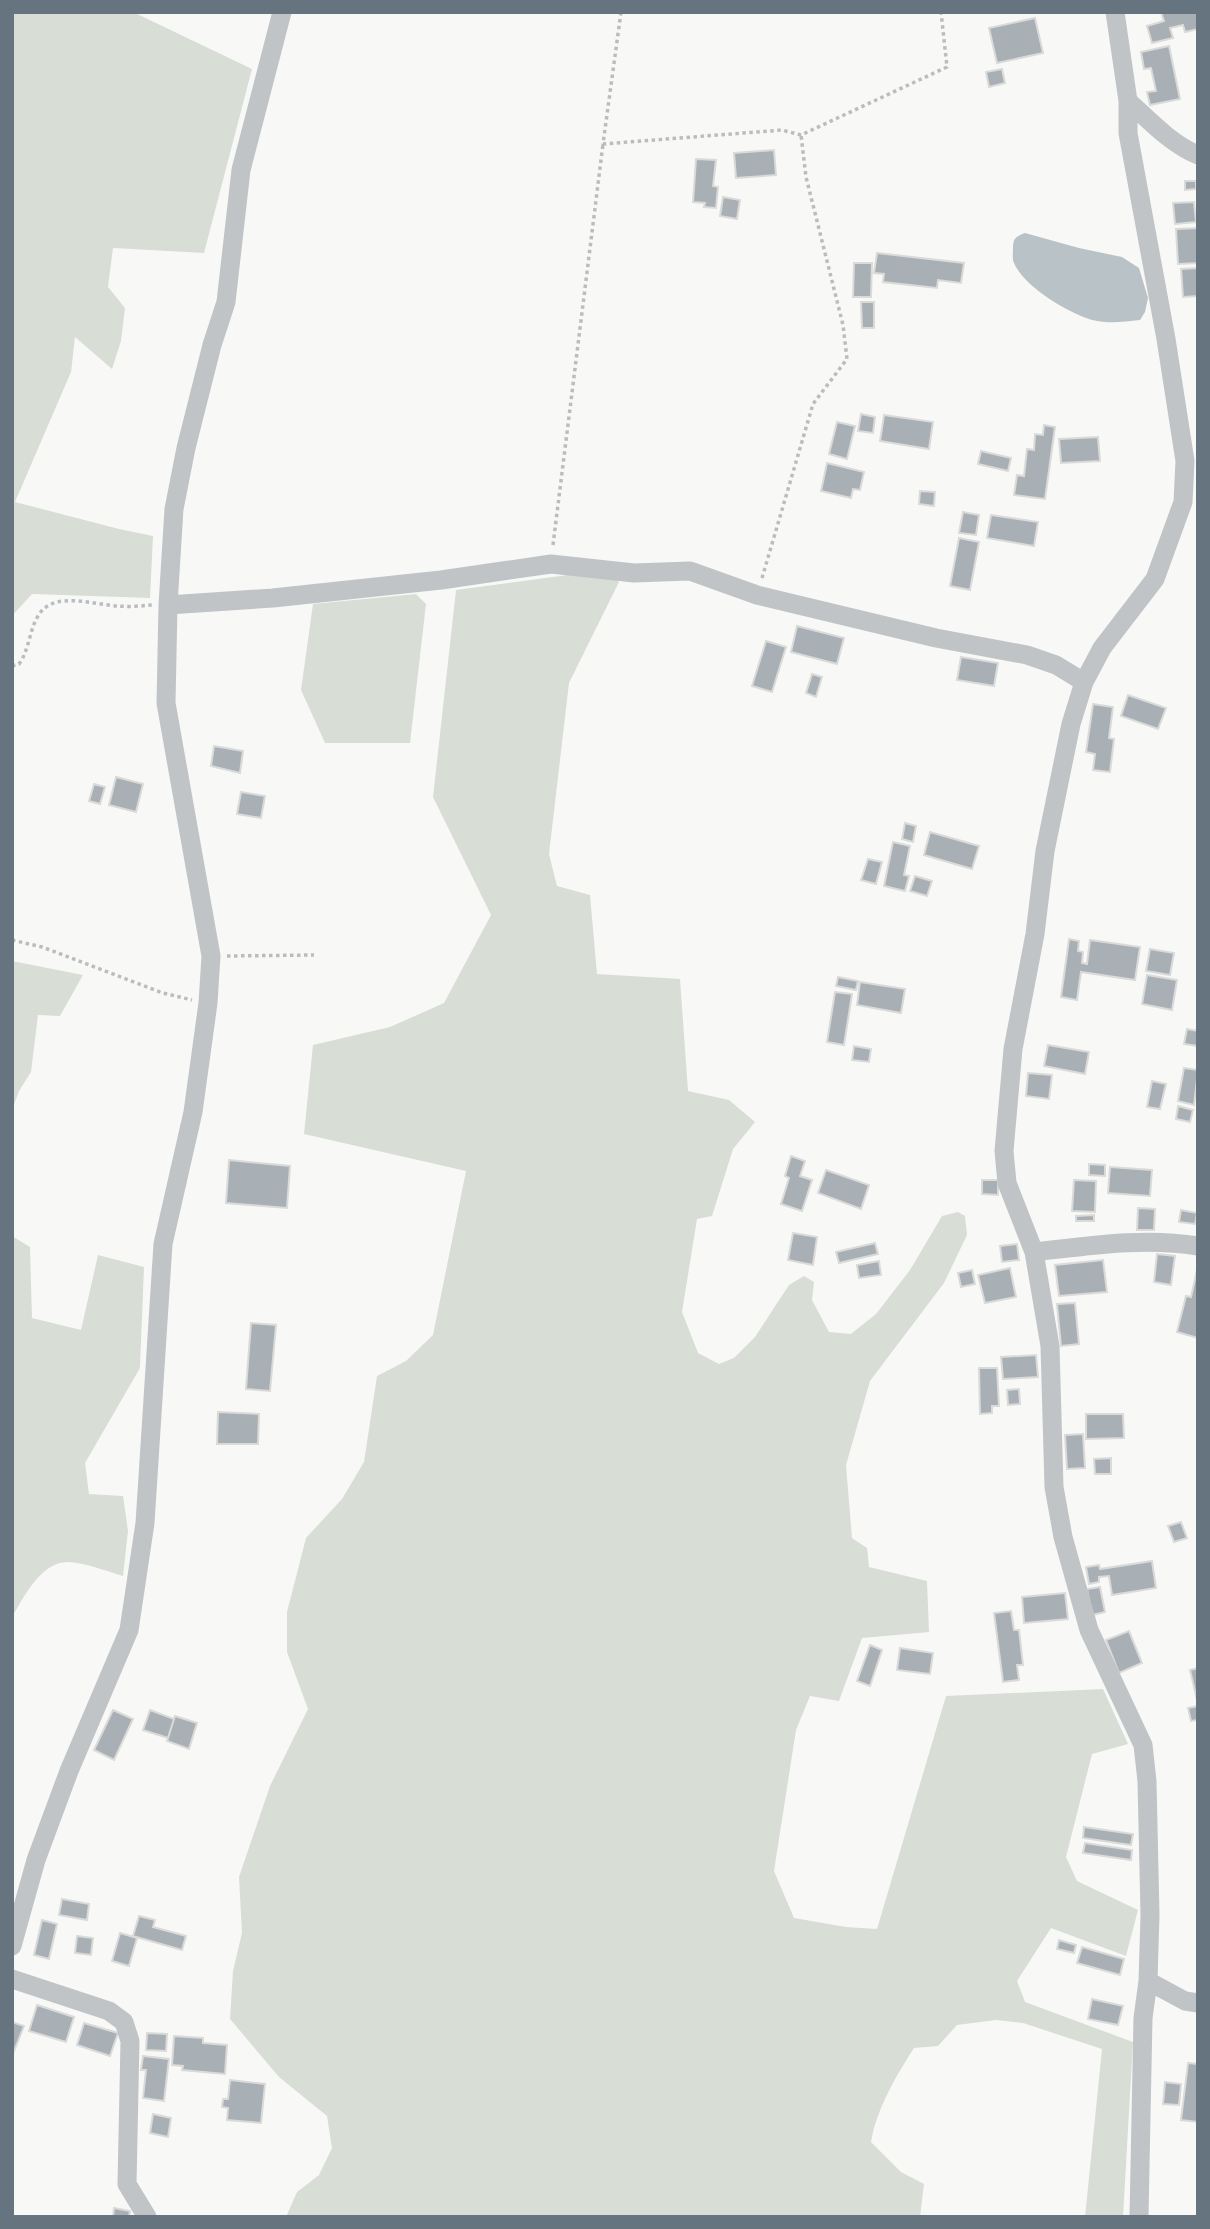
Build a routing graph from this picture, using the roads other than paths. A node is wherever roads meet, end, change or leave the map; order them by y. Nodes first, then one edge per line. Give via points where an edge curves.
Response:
1 (282, 12) edge
2 (1115, 12) edge
3 (1128, 101) junction
4 (1198, 155) edge
5 (168, 605) junction
6 (1084, 682) junction
7 (1198, 1246) edge
8 (1034, 1252) junction
9 (12, 1945) edge
10 (12, 1979) edge
11 (1147, 1982) junction
12 (1198, 2003) edge
13 (147, 2217) edge
14 (1139, 2217) edge

1 - 5 street via 241,170 226,302 177,497
2 - 3 street
3 - 4 street via 1165,134
3 - 6 street via 1128,133 1185,461 1183,502 1155,579 1102,648
5 - 6 street via 273,598 551,564 635,573 690,571 757,595 1027,655
5 - 9 street via 166,703 211,956 208,1003 193,1112 163,1244 145,1523 129,1630 69,1771 36,1860
6 - 8 street via 1045,851 1008,1091 1003,1151 1007,1183
7 - 8 street via 1160,1241
8 - 11 street via 1050,1346 1054,1488 1063,1536 1089,1630 1143,1745 1150,1828
10 - 13 street via 109,2011 124,2022 130,2041 127,2184
11 - 12 street
11 - 14 street

